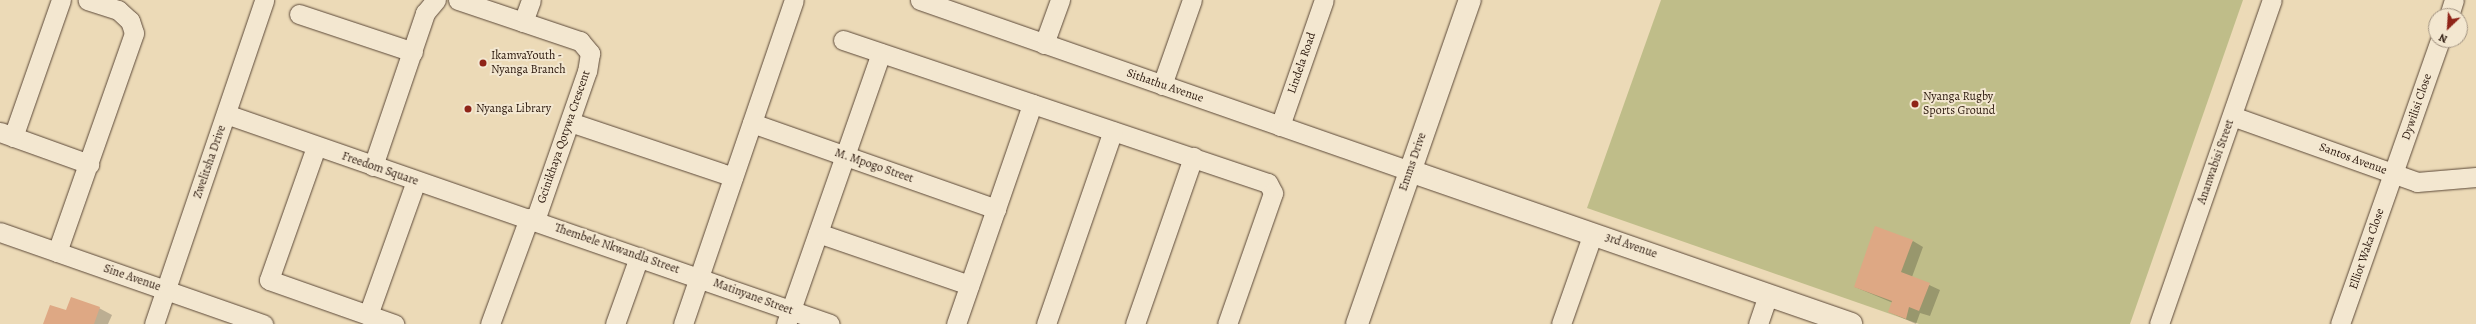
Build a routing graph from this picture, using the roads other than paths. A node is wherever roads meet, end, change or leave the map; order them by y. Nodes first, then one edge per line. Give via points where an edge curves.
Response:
1 (61, 0) edge
2 (88, 0) edge
3 (264, 0) edge
4 (436, 0) edge
5 (458, 0) edge
6 (531, 0) edge
7 (794, 0) edge
8 (1060, 0) edge
9 (1192, 0) edge
10 (1324, 0) edge
11 (1470, 0) edge
12 (2272, 0) edge
13 (925, 1) edge
14 (299, 14) dead end
15 (523, 22) junction
16 (843, 40) dead end
17 (1044, 44) junction
18 (2437, 48) edge
19 (413, 52) junction
20 (881, 52) junction
21 (1162, 85) junction
22 (1032, 104) junction
23 (226, 114) junction
24 (2232, 116) junction
25 (570, 122) junction
26 (752, 123) junction
27 (1280, 126) junction
28 (1113, 131) junction
29 (6, 135) edge
30 (316, 147) junction
31 (845, 156) junction
32 (1192, 156) junction
33 (89, 164) junction
34 (373, 166) junction
35 (1410, 171) junction
36 (2393, 174) junction
37 (733, 177) junction
38 (2476, 178) edge
39 (416, 181) junction
40 (996, 209) junction
41 (532, 219) junction
42 (0, 232) edge
43 (818, 233) junction
44 (1593, 233) junction
45 (57, 252) junction
46 (639, 257) junction
47 (699, 278) junction
48 (969, 285) junction
49 (166, 290) junction
50 (1768, 295) junction
51 (368, 315) junction
52 (788, 317) edge
53 (154, 324) edge
54 (263, 324) edge
55 (394, 324) edge
56 (490, 324) edge
57 (615, 324) edge
58 (683, 324) edge
59 (830, 324) edge
60 (956, 324) edge
61 (1046, 324) edge
62 (1135, 324) edge
63 (1227, 324) edge
64 (1357, 324) edge
65 (1561, 324) edge
66 (1758, 324) edge
67 (1851, 324) edge
68 (2159, 324) edge
69 (2340, 324) edge

1 - 29 street
2 - 33 street via 118,10 130,21 134,33
3 - 23 street, Zwelitsha Drive
4 - 19 street via 425,13
5 - 15 street, Gcinikhaya Qotywa Crescent
6 - 15 street
7 - 26 street
8 - 17 street
9 - 21 street
10 - 27 street, Lindela Road
11 - 35 street, Emms Drive
12 - 24 street, Ananwabisi Street
13 - 17 street, Sithathu Avenue
14 - 19 street
15 - 25 street, Gcinikhaya Qotywa Crescent via 580,41 590,53
16 - 20 street
17 - 21 street, Sithathu Avenue
18 - 36 street, Dywilisi Close
19 - 34 street
20 - 22 street
20 - 31 street
21 - 27 street, Sithathu Avenue
22 - 28 street
22 - 40 street
23 - 30 street, Freedom Square
23 - 49 street, Zwelitsha Drive
24 - 36 street, Santos Avenue
24 - 68 street, Ananwabisi Street
25 - 37 street
25 - 41 street, Gcinikhaya Qotywa Crescent
26 - 31 street, M. Mpogo Street
26 - 37 street
27 - 35 street, Sithathu Avenue
28 - 32 street
28 - 61 street
29 - 33 street
30 - 34 street, Freedom Square
30 - 51 street via 269,280
31 - 40 street, M. Mpogo Street
31 - 43 street
32 - 62 street
32 - 63 street via 1263,179 1273,191
33 - 45 street
34 - 39 street, Freedom Square
35 - 44 street, 3rd Avenue
35 - 64 street, Emms Drive
36 - 38 street, Santos Avenue via 2432,183
36 - 69 street, Elliot Waka Close
37 - 47 street
39 - 41 street, Freedom Square
39 - 51 street
40 - 48 street
41 - 46 street, Thembele Nkwandla Street
41 - 56 street, Gcinikhaya Qotywa Crescent
42 - 45 street, Sine Avenue
43 - 48 street
43 - 52 street
44 - 50 street, 3rd Avenue
44 - 65 street
45 - 49 street, Sine Avenue
46 - 47 street, Thembele Nkwandla Street
46 - 57 street
47 - 52 street, Matinyane Street
47 - 58 street
48 - 60 street
49 - 53 street, Zwelitsha Drive
49 - 54 street, Sine Avenue
50 - 66 street
50 - 67 street, 3rd Avenue
51 - 55 street
52 - 59 street, Matinyane Street

